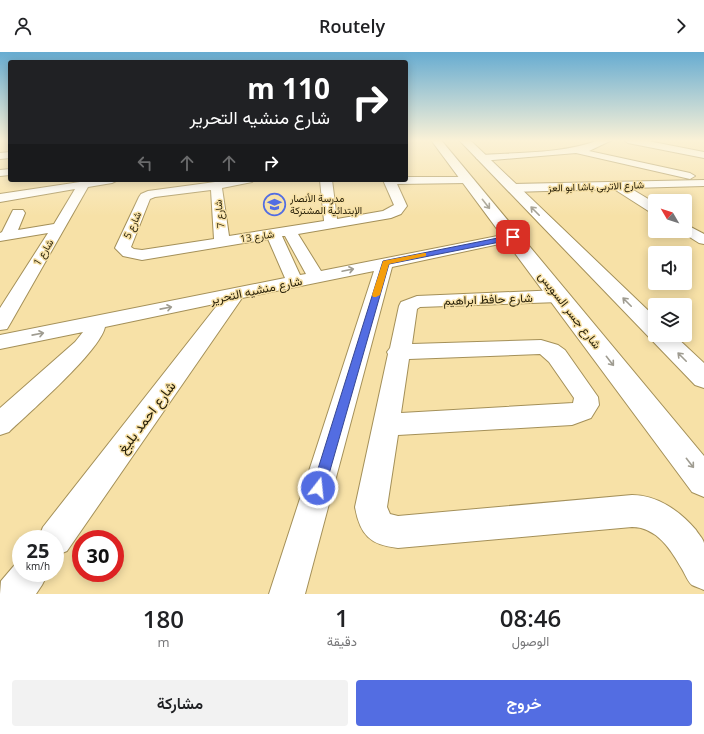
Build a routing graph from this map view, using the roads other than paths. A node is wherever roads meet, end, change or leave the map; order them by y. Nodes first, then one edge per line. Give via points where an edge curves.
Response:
1 (456, 165) edge
2 (489, 165) edge
3 (642, 165) edge
4 (704, 179) edge
5 (468, 180) junction
6 (408, 181) edge
7 (13, 182) edge
8 (85, 182) edge
9 (237, 182) edge
10 (326, 182) edge
11 (390, 182) edge
12 (704, 183) edge
13 (216, 186) junction
14 (618, 186) junction
15 (512, 188) junction
16 (20, 195) junction
17 (0, 197) edge
18 (648, 205) edge
19 (331, 224) junction
20 (59, 227) junction
21 (289, 231) junction
22 (694, 231) edge
23 (273, 233) junction
24 (4, 237) edge
25 (513, 237) junction
26 (704, 240) edge
27 (222, 242) junction
28 (129, 253) joint
29 (385, 262) junction
30 (316, 277) junction
31 (295, 282) junction
32 (236, 294) junction
33 (560, 296) junction
34 (95, 323) junction
35 (648, 323) edge
36 (0, 324) edge
37 (0, 342) edge
38 (667, 342) edge
39 (398, 352) junction
40 (704, 378) edge
41 (0, 424) edge
42 (386, 425) junction
43 (704, 480) edge
44 (62, 530) edge
45 (704, 572) edge
46 (23, 582) edge
47 (14, 594) edge
48 (287, 594) edge

1 - 5 main road, شارع جسر السويس
2 - 15 main road
3 - 4 street
5 - 6 street
5 -> 25 main road, شارع جسر السويس
7 - 17 street
8 - 16 street
8 - 20 street, شارع 1
9 - 13 street
10 - 19 street
11 - 19 street, شارع 13 via 401,206 396,211
12 - 14 street, شارع الاتربى باشا ابو العز
13 - 27 street, شارع 7
13 - 28 street, شارع 5 via 144,198 123,244 123,248
14 - 15 street, شارع الاتربى باشا ابو العز
14 - 18 street
35 -> 15 main road
16 - 17 street
16 - 24 street
19 - 21 street, شارع 13
20 - 24 street
20 - 36 street, شارع 1
21 - 23 street, شارع 13
21 - 30 street
22 - 26 street
23 - 27 street, شارع 13
23 - 31 street
25 - 29 street, شارع منشيه التحرير
25 - 33 main road, شارع جسر السويس
27 - 28 street, شارع 13 via 142,255
30 -> 29 street, شارع منشيه التحرير
29 - 48 street
30 - 31 street, شارع منشيه التحرير
31 - 32 street, شارع منشيه التحرير
34 -> 32 street, شارع منشيه التحرير
32 - 44 street, شارع احمد بليغ
33 - 39 street, شارع حافظ ابراهيم via 417,302 406,309
33 -> 43 main road, شارع جسر السويس
37 -> 34 street, شارع منشيه التحرير
34 - 41 street via 93,334 83,347
40 -> 38 main road
39 - 42 street
39 - 42 street via 541,347 557,356 586,397 586,405 582,411 572,414
42 - 45 street via 371,507 373,520 383,530 398,532 632,511 647,512 664,521 679,535
46 - 47 street

